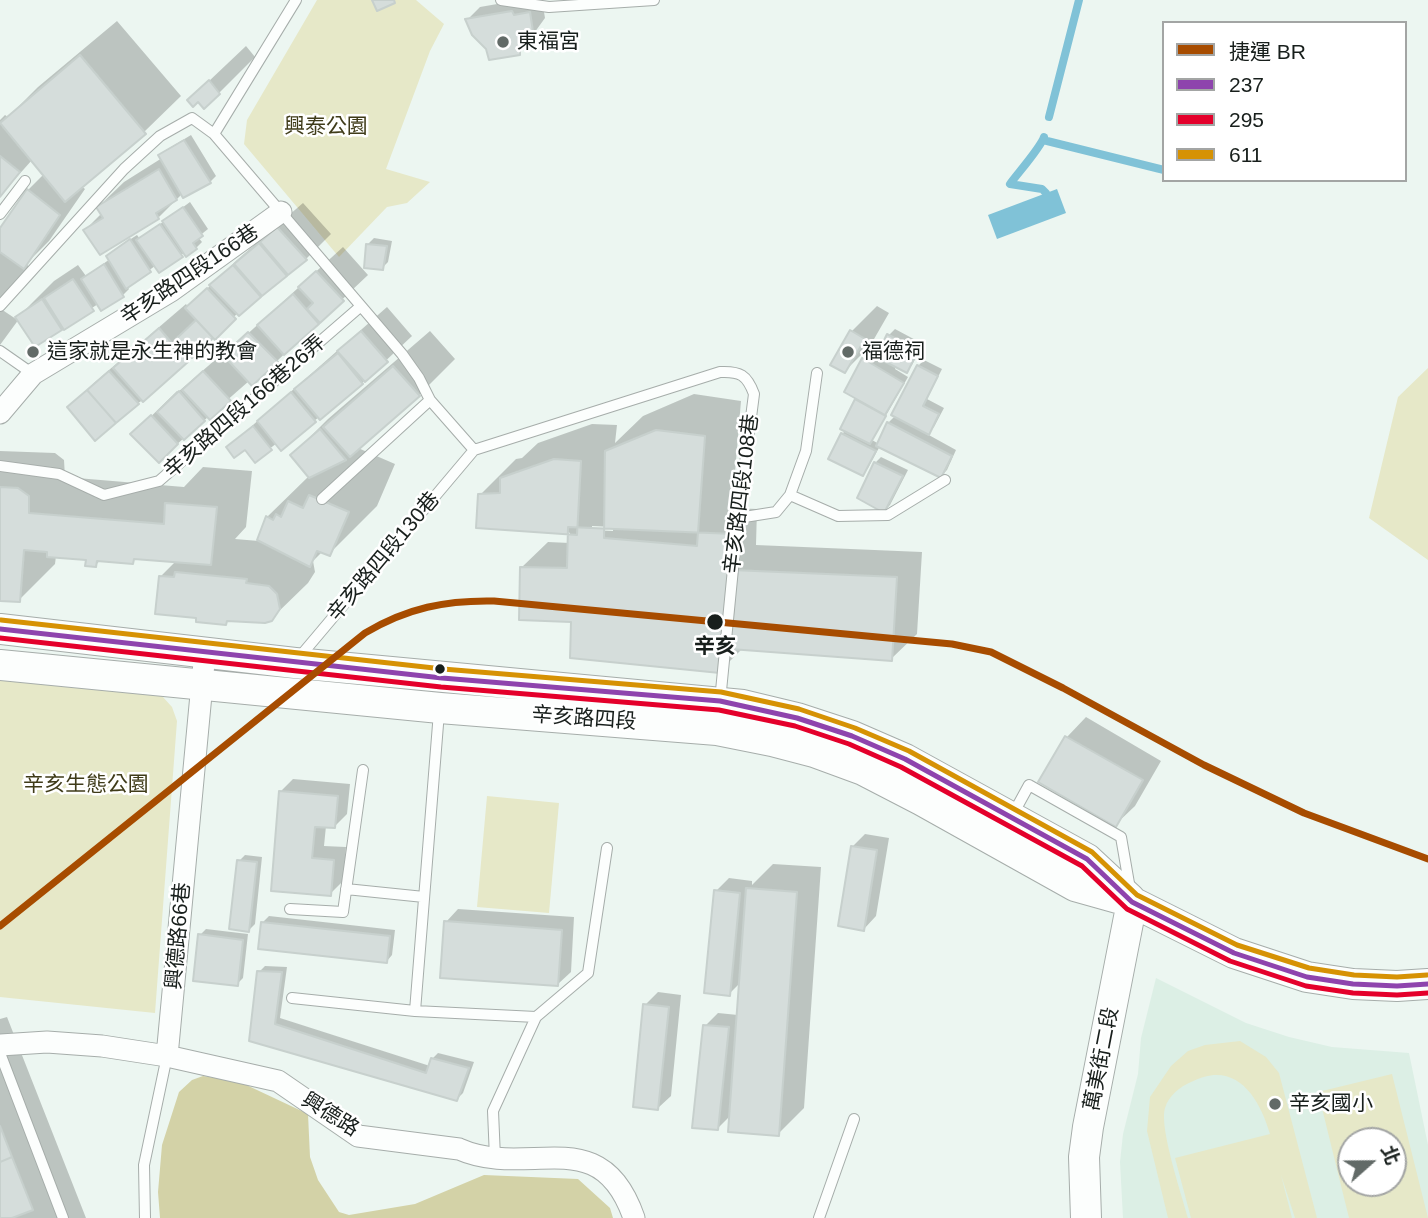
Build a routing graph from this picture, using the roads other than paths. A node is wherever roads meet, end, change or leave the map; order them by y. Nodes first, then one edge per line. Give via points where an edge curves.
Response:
1 (296, 0) edge
2 (501, 0) edge
3 (654, 0) edge
4 (548, 4) edge
5 (214, 134) junction
6 (25, 181) dead end
7 (281, 212) junction
8 (0, 215) edge
9 (0, 306) edge
10 (361, 306) junction
11 (0, 352) edge
12 (817, 373) dead end
13 (33, 374) junction
14 (430, 400) junction
15 (0, 413) edge
16 (474, 450) junction
17 (0, 466) edge
18 (945, 480) dead end
19 (790, 495) junction
20 (322, 499) dead end
21 (738, 518) junction
22 (0, 629) edge
23 (205, 652) junction
24 (295, 663) junction
25 (0, 665) edge
26 (202, 684) junction
27 (440, 708) junction
28 (718, 715) junction
29 (363, 770) dead end
30 (1012, 817) junction
31 (607, 848) dead end
32 (346, 889) junction
33 (424, 897) junction
34 (1132, 902) junction
35 (290, 909) dead end
36 (1428, 984) edge
37 (292, 998) dead end
38 (415, 1011) junction
39 (536, 1017) junction
40 (0, 1045) edge
41 (0, 1053) edge
42 (167, 1056) junction
43 (854, 1119) dead end
44 (495, 1158) junction
45 (63, 1218) edge
46 (145, 1218) edge
47 (634, 1218) edge
48 (818, 1218) edge
49 (1086, 1218) edge

1 - 5 lane
2 - 4 lane
3 - 4 lane
5 - 7 lane
5 - 9 lane via 192,118 160,136 124,169
6 - 8 lane
7 - 10 lane
7 - 13 street, 辛亥路四段166巷 via 171,291
10 - 14 lane via 402,354
10 - 17 lane, 辛亥路四段166巷26弄 via 159,481 104,495 58,474
11 - 13 lane
12 - 19 lane via 806,451
13 - 15 street, 辛亥路四段166巷
14 - 16 lane
14 - 20 lane
16 - 21 lane, 辛亥路四段108巷 via 735,371 749,381 754,394
16 - 24 lane, 辛亥路四段130巷
18 - 19 lane via 888,515 838,516
19 - 21 lane via 776,512
21 - 28 lane, 辛亥路四段108巷
22 - 23 main road, 辛亥路四段
23 - 24 main road, 辛亥路四段
23 - 26 street, 興德路66巷
24 - 28 main road, 辛亥路四段
25 - 26 main road, 辛亥路四段
26 - 27 main road, 辛亥路四段
26 - 42 street, 興德路66巷
27 - 28 main road, 辛亥路四段
27 - 33 lane
28 - 30 main road, 辛亥路四段 via 797,718 852,736
28 - 34 main road, 辛亥路四段 via 863,770 1075,886
29 - 32 lane
30 - 34 main road, 辛亥路四段 via 1087,859
30 - 34 lane via 1029,785 1121,837
31 - 39 lane via 588,974
32 - 33 lane
32 - 35 lane via 343,912
33 - 38 lane
34 - 36 main road, 辛亥路四段 via 1234,953 1307,977 1353,984
34 - 49 main road, 萬美街二段 via 1088,1127
37 - 38 lane
38 - 39 lane
39 - 44 lane via 493,1111
40 - 42 street, 興德路 via 47,1042
41 - 45 lane
42 - 44 street, 興德路 via 278,1081 358,1136
42 - 46 lane, 興德路66巷 via 144,1165
43 - 48 lane
44 - 47 street, 興德路 via 584,1160 609,1173 626,1194

